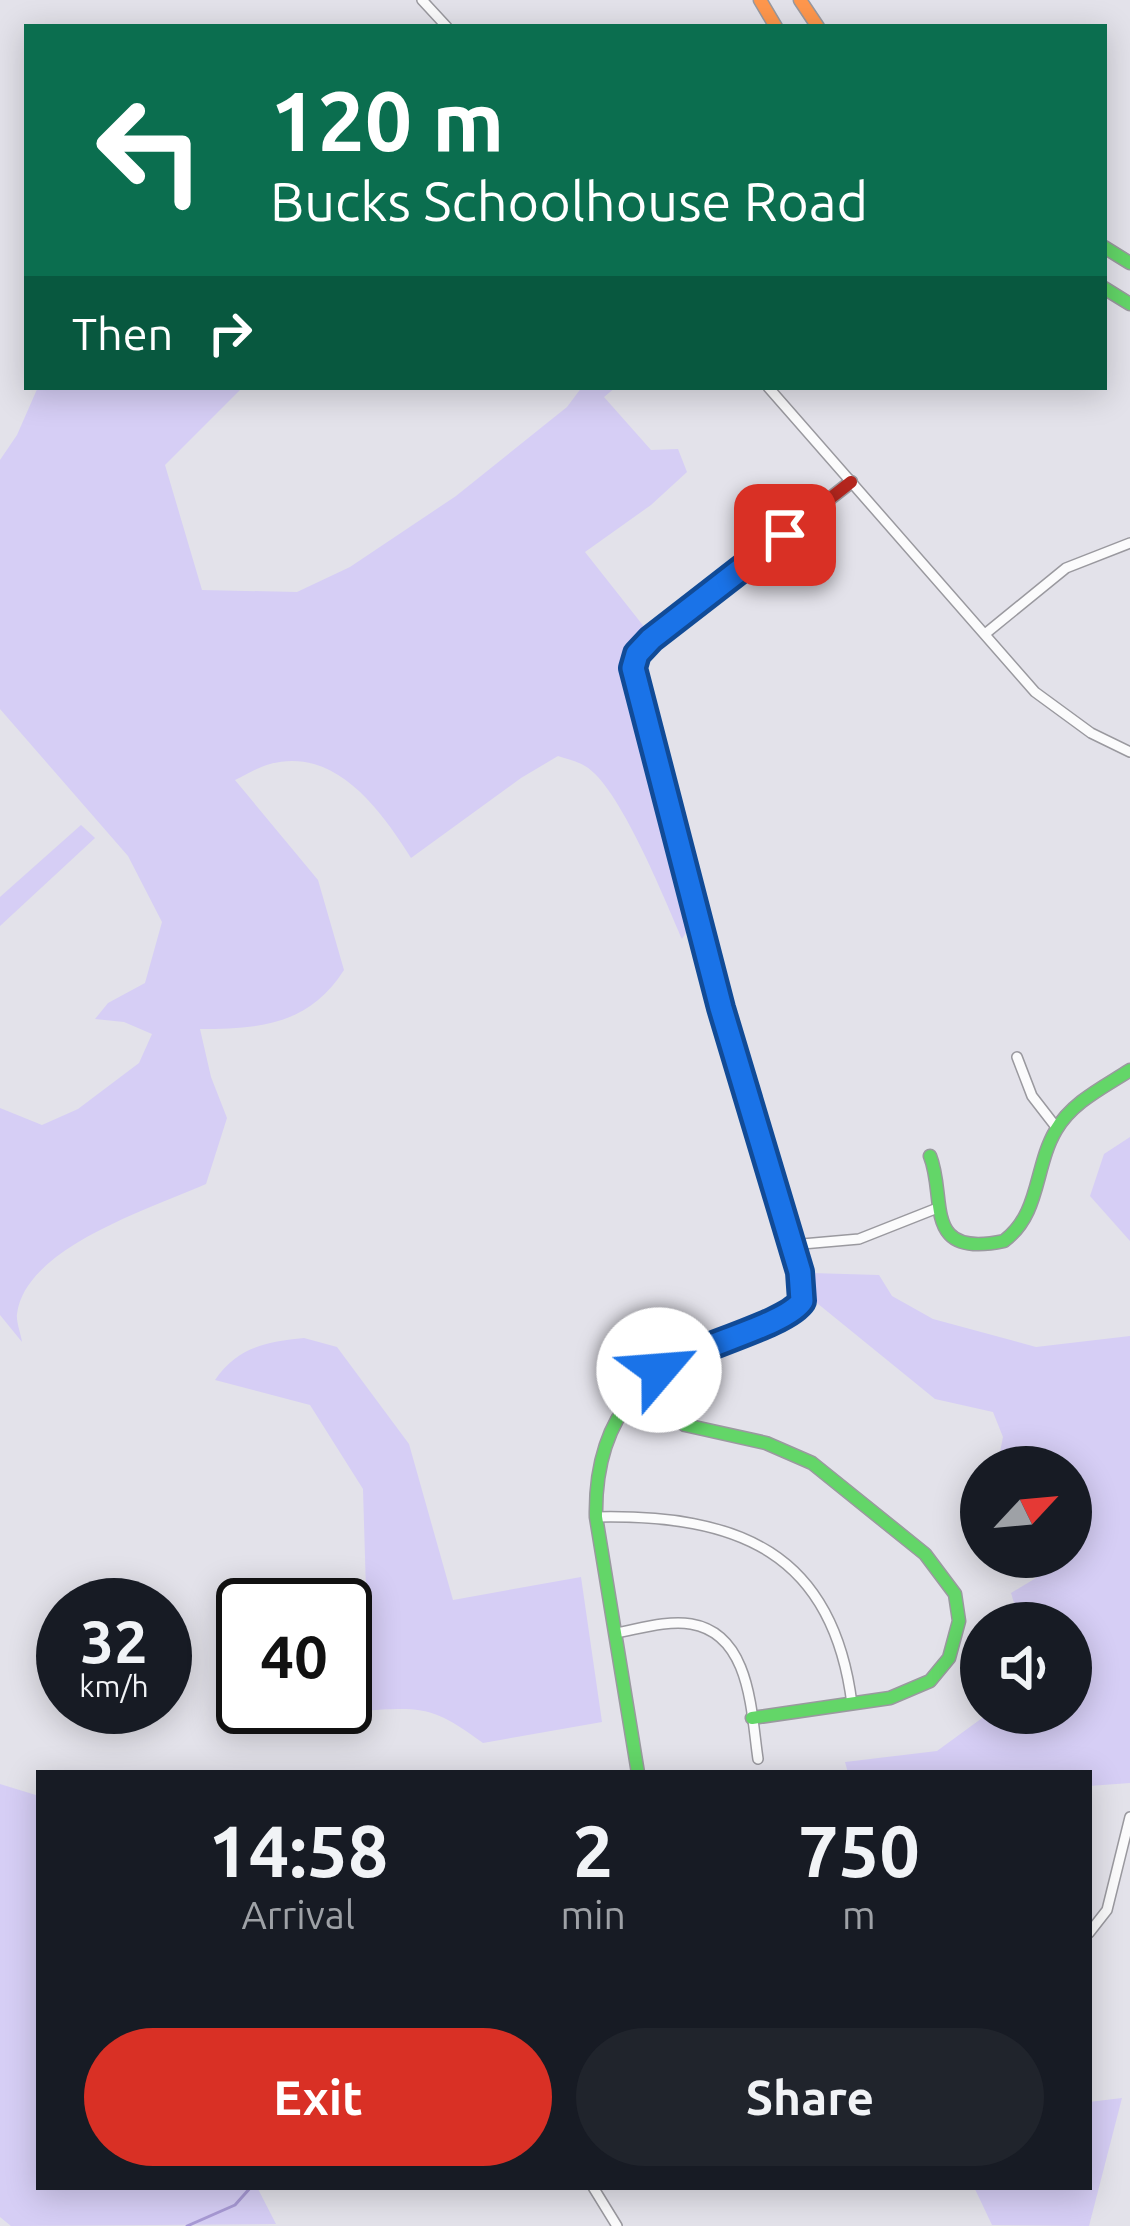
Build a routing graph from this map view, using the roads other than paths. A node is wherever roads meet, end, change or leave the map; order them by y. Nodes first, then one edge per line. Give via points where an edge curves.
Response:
1 (422, 0) edge
2 (444, 24) edge
3 (771, 390) edge
4 (851, 482) junction
5 (1130, 543) edge
6 (986, 634) junction
7 (1130, 752) edge
8 (1017, 1057) dead end
9 (1130, 1070) edge
10 (1057, 1127) junction
11 (930, 1156) dead end
12 (935, 1209) junction
13 (791, 1245) junction
14 (638, 1388) junction
15 (596, 1517) junction
16 (616, 1633) junction
17 (852, 1704) junction
18 (752, 1718) junction
19 (758, 1759) dead end
20 (638, 1770) edge
21 (1130, 1817) edge
22 (1092, 1929) edge
23 (595, 2190) edge
24 (617, 2226) edge

1 - 2 street
3 - 4 street
4 - 6 street
4 - 13 main road via 651,639 633,668
5 - 6 street via 1066,568
6 - 7 street via 1049,705
8 - 10 street via 1032,1096
9 - 10 main road
10 - 12 main road via 1029,1212 1010,1237 982,1246 961,1240
11 - 12 main road
12 - 13 street via 859,1239
13 - 14 main road via 802,1301 794,1313 694,1349
14 - 15 main road via 606,1441
14 - 17 main road via 685,1425 812,1463 926,1554 948,1582 959,1622 940,1671 904,1694
15 - 16 main road
15 - 17 street via 720,1530 787,1562 828,1612
16 - 18 street via 679,1623 711,1632 740,1665
16 - 20 main road
17 - 18 main road
18 - 19 street
21 - 22 street via 1107,1910
23 - 24 street

